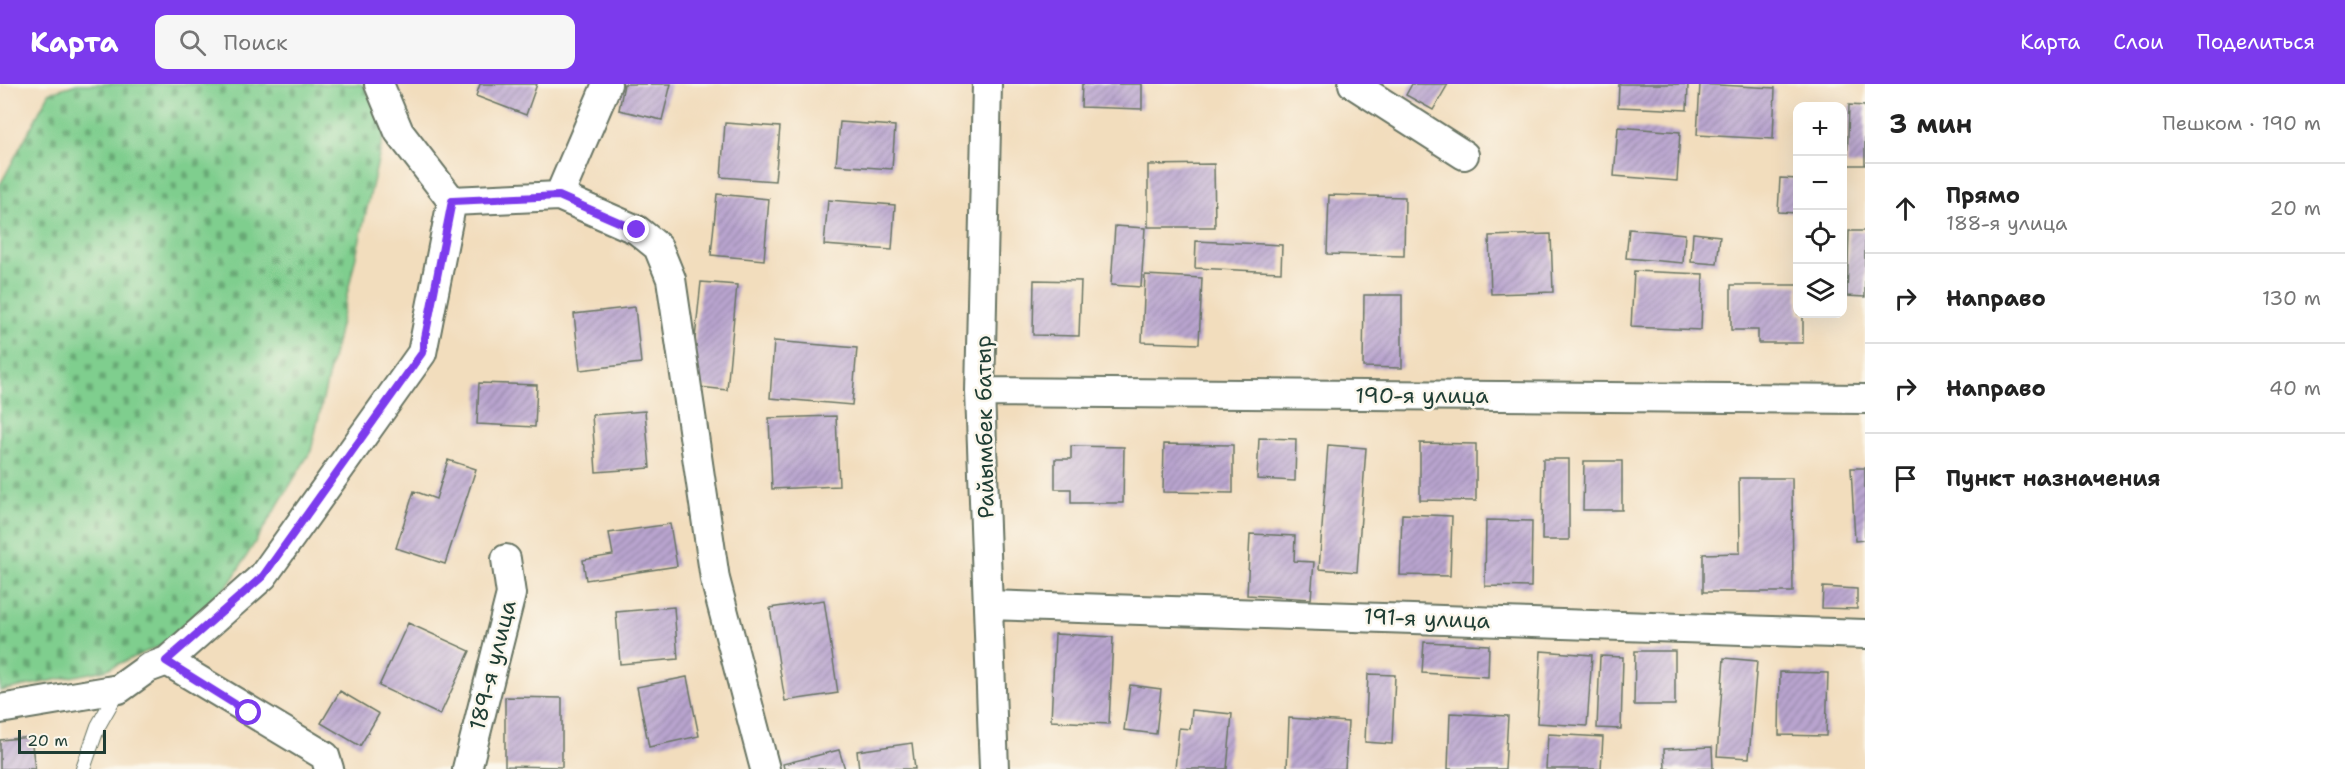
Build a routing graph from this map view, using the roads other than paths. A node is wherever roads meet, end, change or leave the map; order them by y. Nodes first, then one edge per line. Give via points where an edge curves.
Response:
1 (379, 84) edge
2 (607, 84) edge
3 (987, 84) edge
4 (1353, 84) edge
5 (1464, 155) dead end
6 (559, 196) junction
7 (452, 201) junction
8 (980, 392) junction
9 (1865, 399) edge
10 (506, 559) dead end
11 (989, 605) junction
12 (1865, 634) edge
13 (166, 661) junction
14 (118, 689) junction
15 (0, 710) edge
16 (83, 769) edge
17 (329, 769) edge
18 (467, 769) edge
19 (765, 769) edge
20 (994, 769) edge

1 - 7 street via 399,132
2 - 6 street
3 - 8 street, Райымбек батыр
4 - 5 street
6 - 7 street
6 - 19 street via 637,230 658,248 671,279 715,579
7 - 13 street via 422,353 263,576
8 - 9 street, 190-я улица
8 - 11 street, Райымбек батыр
10 - 18 street, 189-я улица via 511,594
11 - 12 street, 191-я улица
11 - 20 street, Райымбек батыр
13 - 14 street via 148,668
13 - 17 street via 326,756
14 - 15 street
14 - 16 lane via 98,726

